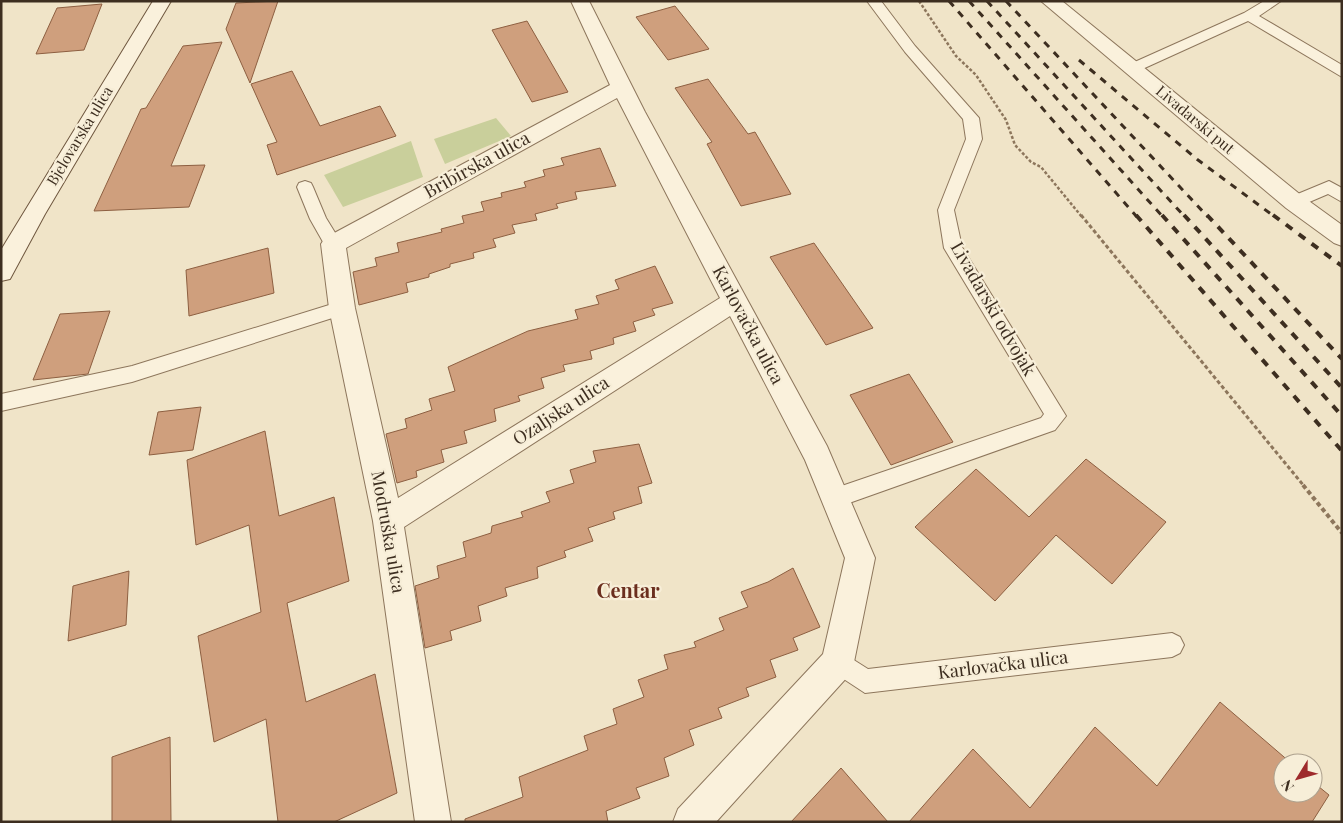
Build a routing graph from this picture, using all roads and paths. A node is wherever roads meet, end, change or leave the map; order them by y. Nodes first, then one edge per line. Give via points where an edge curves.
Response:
1 (162, 1) edge
2 (580, 1) edge
3 (874, 1) edge
4 (919, 1) edge
5 (1050, 1) edge
6 (1274, 1) edge
7 (1249, 16) junction
8 (1133, 68) junction
9 (1342, 72) edge
10 (622, 87) junction
11 (305, 187) dead end
12 (1342, 196) edge
13 (1294, 202) junction
14 (1342, 237) edge
15 (333, 244) junction
16 (1, 272) edge
17 (735, 302) junction
18 (342, 308) junction
19 (1, 403) edge
20 (835, 498) junction
21 (388, 521) junction
22 (1342, 533) edge
23 (1172, 645) dead end
24 (838, 662) junction
25 (433, 822) edge
26 (691, 822) edge

1 - 16 street, Bjelovarska ulica
2 - 10 street, Karlovačka ulica
3 - 20 lane, Livadarski odvojak via 910,49 971,118 974,139 946,210 952,248 1056,416 1048,424
4 - 22 path via 956,56 976,75 1006,120 1015,145 1031,162 1041,167
5 - 8 street, Livadarski put
6 - 7 lane
7 - 8 lane
7 - 9 lane
8 - 13 street, Livadarski put
10 - 15 street, Bribirska ulica
10 - 17 street, Karlovačka ulica
11 - 15 lane
12 - 13 lane via 1329,187
13 - 14 street, Livadarski put
15 - 18 street, Modruška ulica
17 - 20 street, Karlovačka ulica via 817,455
17 - 21 street, Ozaljska ulica
18 - 19 lane via 132,374
18 - 21 street, Modruška ulica
20 - 24 street, Karlovačka ulica via 860,558
21 - 25 street, Modruška ulica
23 - 24 lane, Karlovačka ulica via 865,681
24 - 26 street

